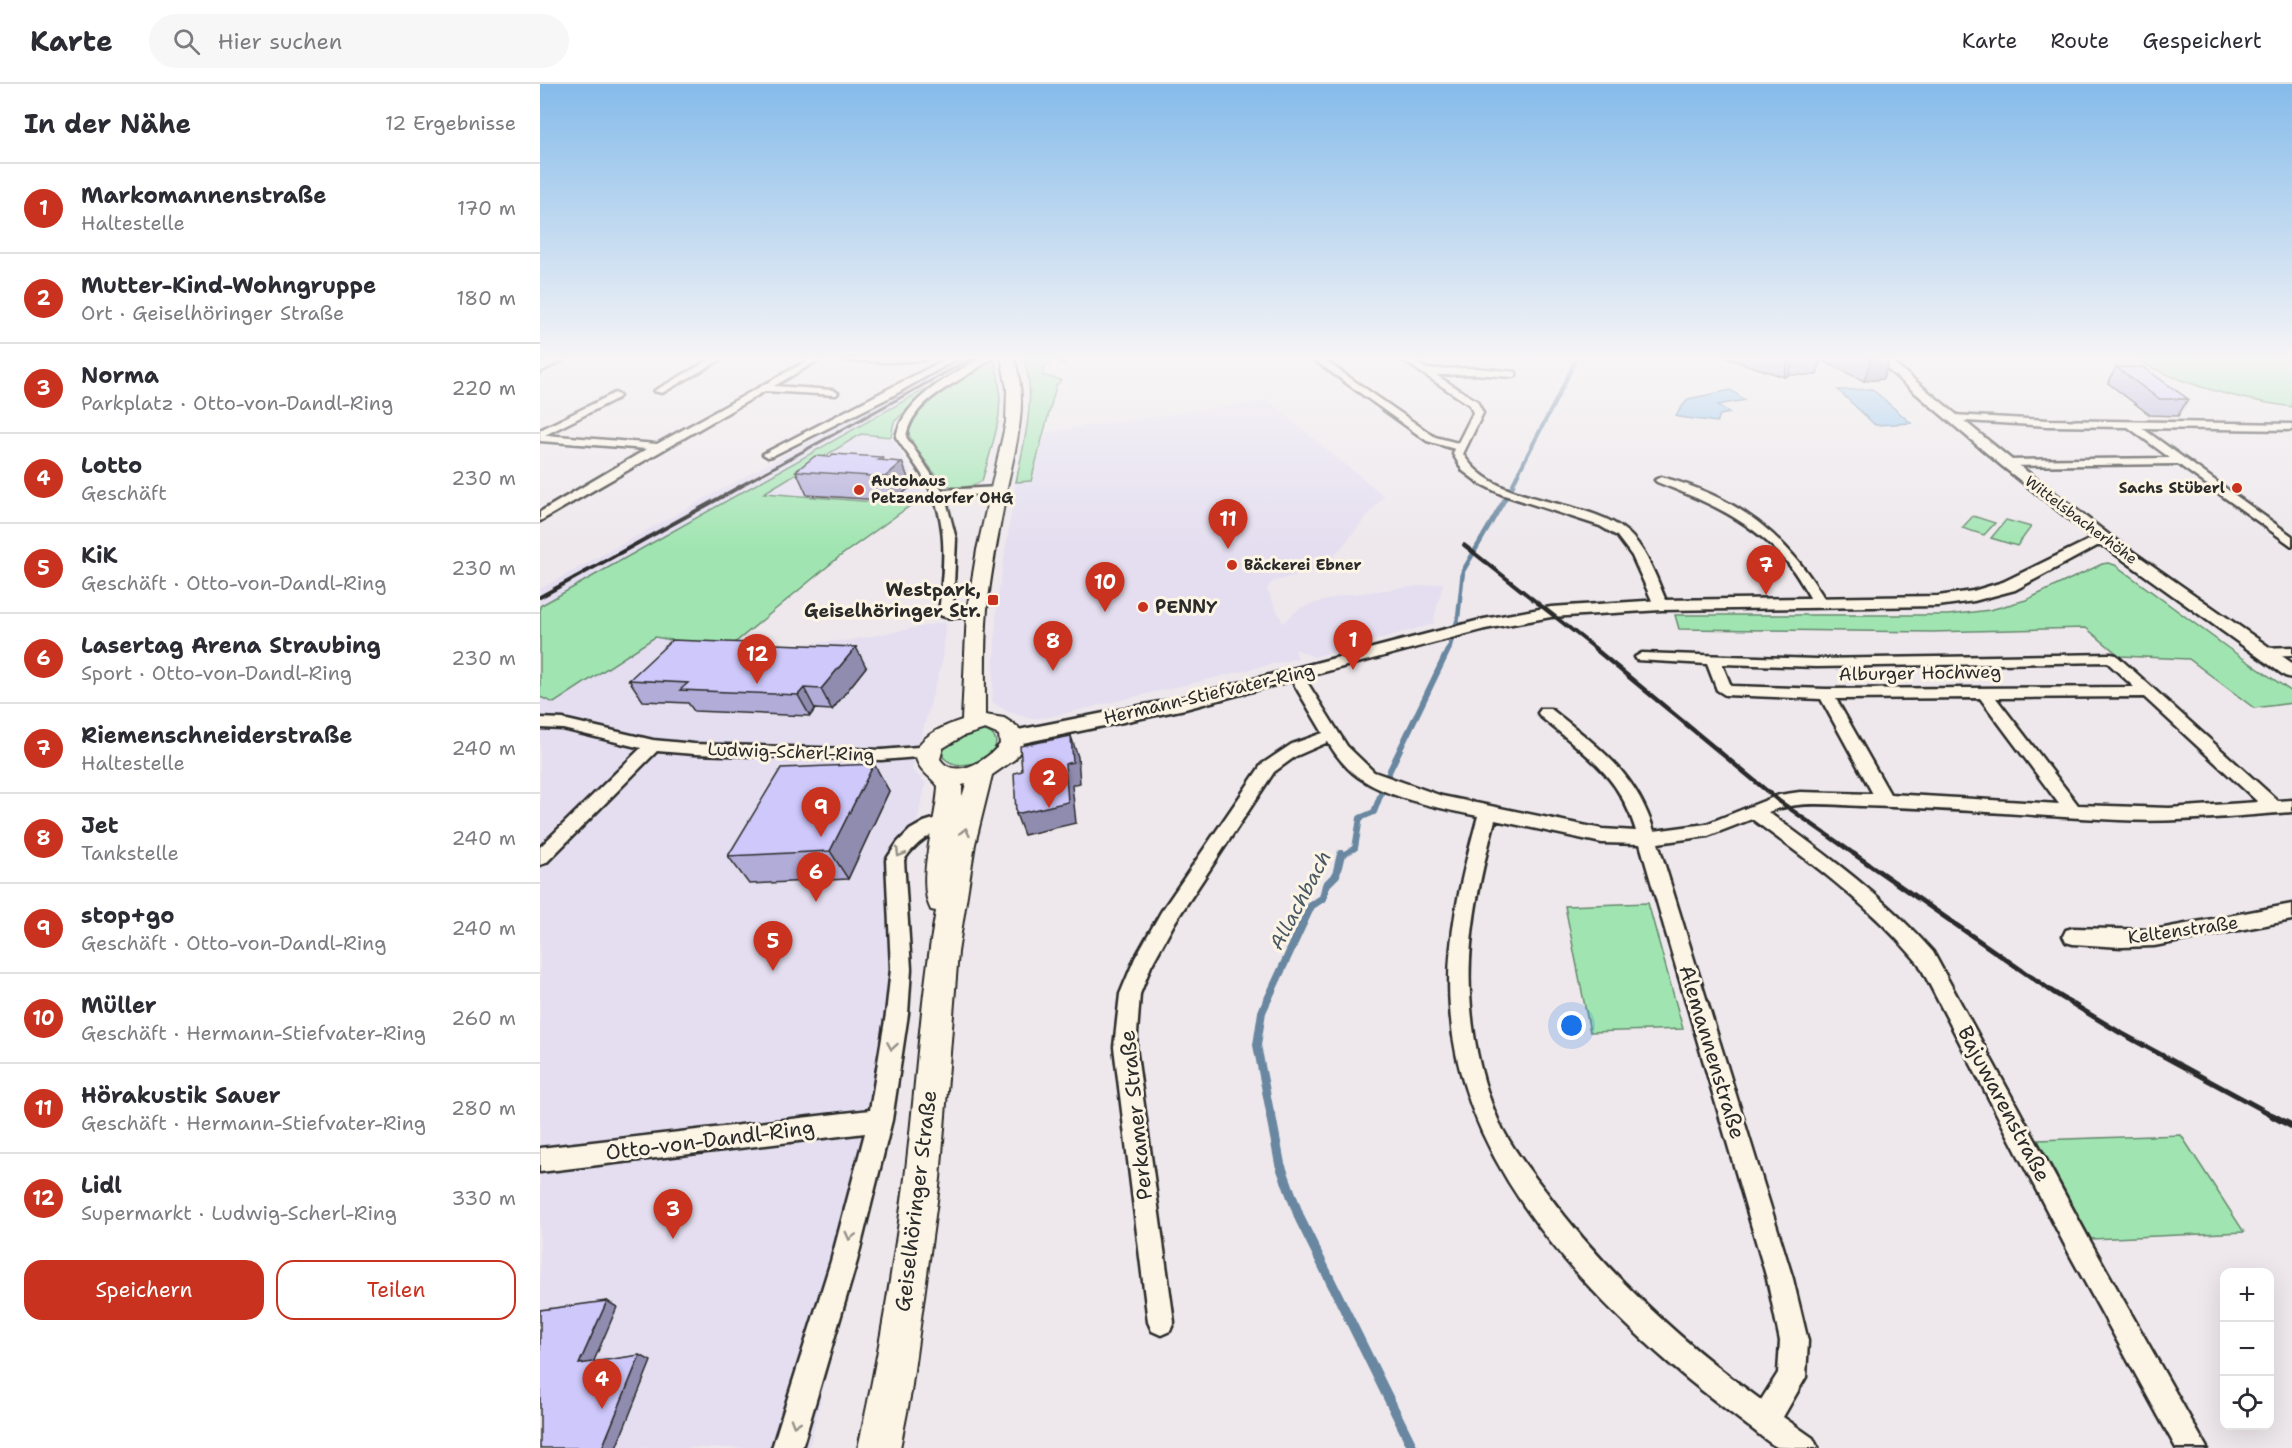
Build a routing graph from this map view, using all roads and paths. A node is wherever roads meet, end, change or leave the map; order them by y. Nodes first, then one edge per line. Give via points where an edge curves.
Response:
1 (569, 421) edge
2 (704, 421) edge
3 (834, 421) edge
4 (904, 421) edge
5 (1013, 421) edge
6 (1405, 421) edge
7 (1474, 421) edge
8 (1956, 421) edge
9 (2031, 421) edge
10 (2130, 424) junction
11 (2292, 427) edge
12 (540, 436) edge
13 (657, 447) junction
14 (1460, 447) junction
15 (768, 454) dead end
16 (2181, 461) junction
17 (2007, 463) junction
18 (1661, 480) dead end
19 (998, 490) junction
20 (938, 494) junction
21 (540, 504) edge
22 (558, 506) junction
23 (540, 517) edge
24 (2107, 541) junction
25 (2292, 542) edge
26 (1820, 603) junction
27 (1661, 605) junction
28 (977, 610) junction
29 (2292, 651) edge
30 (2263, 652) junction
31 (1642, 657) dead end
32 (1713, 660) junction
33 (2292, 672) edge
34 (1295, 674) junction
35 (1984, 692) junction
36 (2147, 692) junction
37 (1826, 694) junction
38 (1546, 713) dead end
39 (540, 723) edge
40 (973, 723) junction
41 (1332, 736) junction
42 (1013, 738) junction
43 (653, 745) junction
44 (936, 762) junction
45 (981, 772) junction
46 (1885, 800) junction
47 (2283, 807) edge
48 (1755, 812) junction
49 (2073, 812) junction
50 (1488, 813) junction
51 (946, 821) junction
52 (1647, 838) junction
53 (540, 858) edge
54 (2292, 912) edge
55 (2073, 936) dead end
56 (943, 952) junction
57 (880, 1120) junction
58 (540, 1160) edge
59 (1161, 1322) dead end
60 (1764, 1421) junction
61 (787, 1448) edge
62 (879, 1448) edge
63 (1803, 1448) edge
64 (2192, 1448) edge

1 - 12 street
2 - 13 street
3 - 15 street
4 - 20 street via 901,437
5 - 19 main road
6 - 14 street via 1431,439
7 - 14 street
8 - 17 street, Wittelsbacherhöhe
9 - 10 street
10 - 11 street
10 - 16 street
12 - 13 street
13 - 22 street
14 - 27 street via 1460,459 1470,473 1500,489 1598,521 1622,533
16 - 17 street
16 - 25 street
17 - 24 street, Wittelsbacherhöhe
18 - 26 street via 1734,510 1773,539 1795,563
19 - 20 street
19 - 28 main road
20 - 28 street via 949,524 946,614
21 - 22 street
22 - 23 street
24 - 26 street, Hermann-Stiefvater-Ring via 2094,542 2009,586 1974,596 1938,601
24 - 30 street, Wittelsbacherhöhe
26 - 27 street, Hermann-Stiefvater-Ring
27 - 34 street, Hermann-Stiefvater-Ring via 1568,610 1484,624
28 - 40 main road
29 - 30 street
30 - 33 street, Wittelsbacherhöhe
31 - 32 street, Alburger Hochweg
32 - 36 street, Alburger Hochweg via 1816,663 2101,657 2110,658
32 - 37 street, Alburger Hochweg via 1725,690
34 - 41 street
34 - 42 street, Hermann-Stiefvater-Ring via 1185,703
35 - 36 street, Alburger Hochweg
35 - 37 street, Alburger Hochweg
35 - 49 street
36 - 47 street, Alburger Hochweg
37 - 46 street
38 - 52 street, Alemannenstraße via 1622,781
39 - 43 street, Ludwig-Scherl-Ring via 563,724
40 - 42 main road via 996,723
40 - 44 main road via 946,734
41 - 50 street via 1368,776 1402,790
41 - 59 street, Perkamer Straße via 1301,745 1268,768 1168,917 1130,994 1125,1047
42 - 45 main road via 1002,760
43 - 44 street, Ludwig-Scherl-Ring via 881,755
43 - 53 street
44 - 45 main road via 954,776
44 - 51 main road, Geiselhöringer Straße via 950,785
56 -> 45 main road, Geiselhöringer Straße via 962,844
46 - 48 street via 1779,801
46 - 49 street
47 - 49 street via 2169,814
48 - 52 street via 1708,830
48 - 64 street, Bajuwarenstraße via 1879,906 1926,958 2080,1248
50 - 52 street via 1602,836
50 - 60 street via 1461,944 1459,977 1466,1047 1490,1127 1549,1218 1629,1312 1682,1359
51 - 56 main road, Geiselhöringer Straße via 940,874
51 -> 57 street via 933,823 910,839 895,860 901,969
52 - 60 street, Alemannenstraße via 1780,1279 1794,1341 1792,1377
54 - 55 street, Keltenstraße via 2154,938
56 - 62 main road, Geiselhöringer Straße via 922,1179 891,1392
57 - 58 street, Otto-von-Dandl-Ring
57 -> 61 street via 844,1261
60 - 63 street

